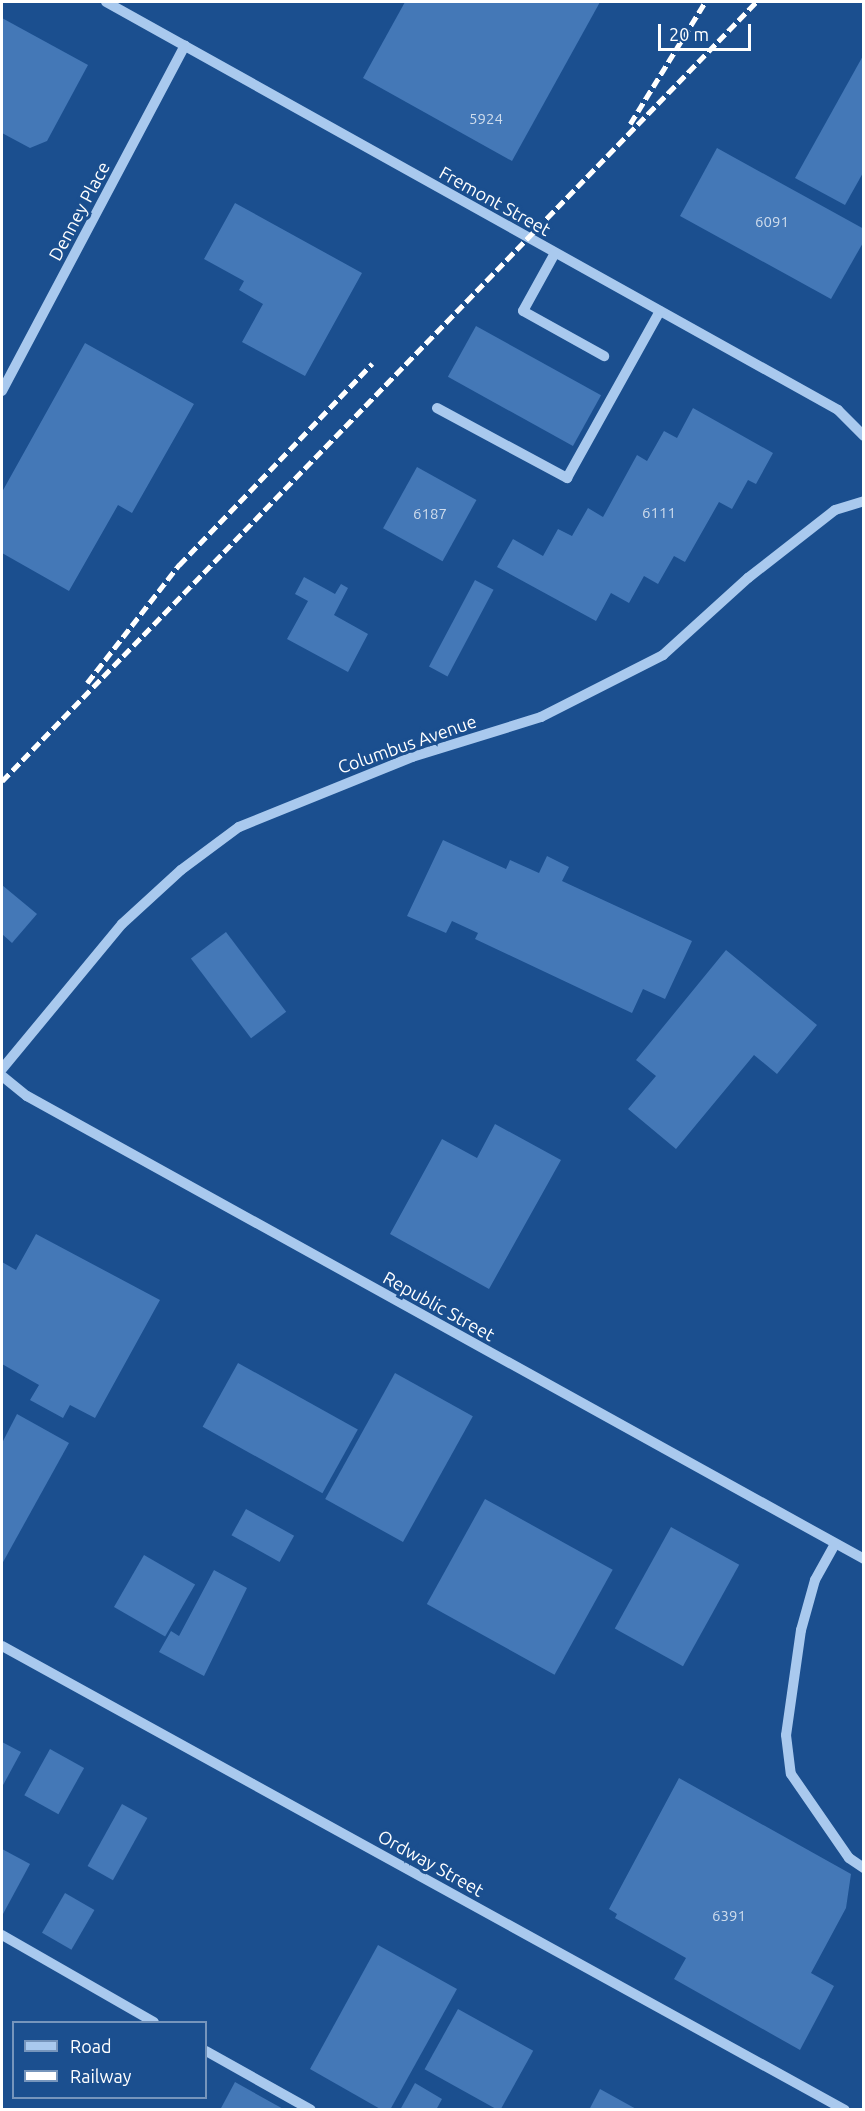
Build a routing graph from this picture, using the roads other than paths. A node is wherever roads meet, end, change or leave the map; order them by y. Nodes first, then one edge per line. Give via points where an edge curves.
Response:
1 (106, 2) edge
2 (185, 46) junction
3 (555, 253) junction
4 (660, 311) junction
5 (604, 356) dead end
6 (2, 391) edge
7 (437, 408) dead end
8 (864, 436) edge
9 (864, 501) edge
10 (2, 1069) edge
11 (2, 1076) edge
12 (836, 1544) junction
13 (864, 1559) edge
14 (2, 1646) edge
15 (864, 1868) edge
16 (2, 1935) edge
17 (152, 2021) edge
18 (207, 2052) edge
19 (311, 2109) edge
20 (845, 2109) edge

1 - 2 street, Fremont Street
2 - 3 street, Fremont Street
2 - 6 street, Denney Place
3 - 4 street, Fremont Street
3 - 5 street via 523,311
4 - 7 street via 567,477
4 - 8 street, Fremont Street via 838,410
9 - 10 street, Columbus Avenue via 835,510 748,578 663,655 542,717 412,757 239,827 181,870 122,924
11 - 12 street, Republic Street via 27,1096
12 - 13 street, Republic Street
12 - 15 street via 815,1580 801,1630 786,1736 791,1774 849,1858
14 - 20 street, Ordway Street
16 - 17 street
18 - 19 street

